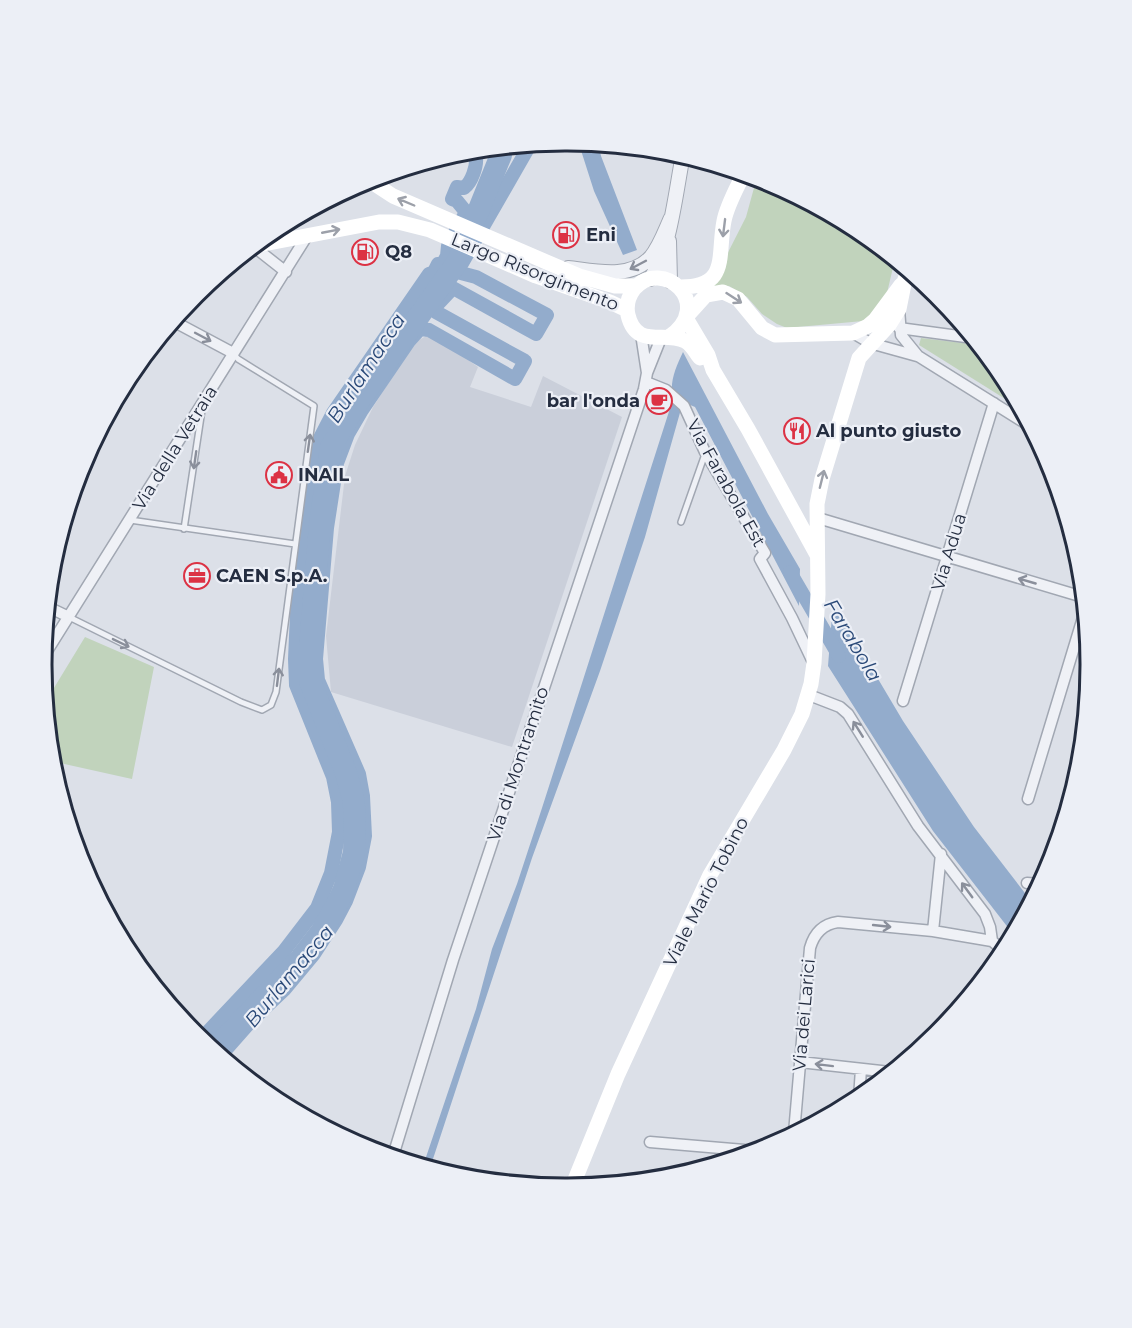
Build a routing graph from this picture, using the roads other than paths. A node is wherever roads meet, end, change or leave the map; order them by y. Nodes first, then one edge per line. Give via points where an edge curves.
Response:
1 (681, 164) edge
2 (740, 182) edge
3 (378, 186) edge
4 (671, 218) junction
5 (445, 227) junction
6 (308, 236) junction
7 (274, 242) edge
8 (260, 252) edge
9 (556, 266) junction
10 (286, 272) junction
11 (905, 278) edge
12 (906, 279) edge
13 (643, 283) junction
14 (675, 284) junction
15 (899, 309) junction
16 (627, 310) junction
17 (686, 317) junction
18 (180, 325) edge
19 (899, 328) junction
20 (853, 333) junction
21 (641, 334) junction
22 (961, 336) edge
23 (665, 338) junction
24 (870, 344) junction
25 (233, 353) junction
26 (918, 356) junction
27 (713, 370) junction
28 (647, 378) junction
29 (203, 402) junction
30 (994, 403) junction
31 (1017, 417) edge
32 (705, 452) junction
33 (818, 518) junction
34 (130, 520) junction
35 (681, 522) dead end
36 (184, 529) junction
37 (295, 544) junction
38 (818, 558) junction
39 (947, 558) junction
40 (1075, 595) edge
41 (56, 611) edge
42 (69, 617) junction
43 (1078, 633) edge
44 (53, 641) edge
45 (814, 663) junction
46 (809, 695) junction
47 (903, 701) dead end
48 (1028, 799) dead end
49 (941, 854) junction
50 (1027, 883) dead end
51 (1030, 883) edge
52 (933, 931) junction
53 (992, 941) junction
54 (996, 944) edge
55 (800, 1062) junction
56 (861, 1069) junction
57 (879, 1071) edge
58 (859, 1085) edge
59 (795, 1124) edge
60 (650, 1142) dead end
61 (395, 1148) edge
62 (732, 1150) edge
63 (576, 1177) edge

1 - 4 street, Largo Risorgimento
2 -> 14 main road via 724,220 716,275 698,286
5 -> 3 main road
4 -> 9 street, Largo Risorgimento via 650,257 631,269 608,272
4 - 13 street, Largo Risorgimento via 660,262
4 - 14 street, Largo Risorgimento
6 -> 5 main road via 388,221
5 - 9 main road, Largo Risorgimento via 489,239
5 - 16 main road, Largo Risorgimento via 483,253
6 - 7 main road
6 - 10 street, Via della Vetraia
8 - 10 street
9 - 13 main road, Largo Risorgimento via 615,286
10 - 25 street, Via della Vetraia
11 - 20 main road via 875,320
12 - 15 main road, Viale Mario Tobino
13 - 14 main road via 664,278
13 - 16 main road via 631,293
14 - 17 main road via 687,301
15 - 19 street
15 - 24 main road, Viale Mario Tobino
16 - 21 main road
17 -> 20 main road via 706,295 723,292 738,299 762,328 775,335
17 - 23 main road via 679,329
17 - 27 main road
18 -> 25 street
19 - 22 street
19 - 26 street
20 - 24 street
21 - 23 main road
21 - 28 street, Via di Montramito
23 - 27 main road via 684,340
23 - 28 street, Via di Montramito
24 - 26 street
33 -> 24 main road, Viale Mario Tobino via 819,490 831,442 859,358
25 - 29 street, Via della Vetraia
37 -> 25 lane via 314,406
26 - 30 street
27 - 38 main road
28 - 32 street, Via Farabola Est via 684,406
28 - 61 street, Via di Montramito via 460,938
29 - 34 street, Via della Vetraia
29 -> 36 lane
30 - 31 street
30 - 39 street, Via Adua
32 - 35 lane
32 - 45 street, Via Farabola Est via 765,553 760,559
33 - 38 main road, Viale Mario Tobino
33 - 39 street
34 - 36 lane
34 - 42 street, Via della Vetraia
36 - 37 lane
42 -> 37 lane via 262,710 271,705 276,692
38 - 45 main road, Viale Mario Tobino
40 -> 39 street
39 - 47 street, Via Adua
41 - 42 street
42 - 44 street, Via della Vetraia
43 - 48 street
45 - 46 main road, Viale Mario Tobino
49 -> 46 street via 918,826 848,714
46 - 63 main road, Viale Mario Tobino via 788,744 710,875 625,1057
49 - 52 street
53 -> 49 street via 985,914
50 - 51 street
52 - 53 street, Via dei Larici
55 -> 52 street, Via dei Larici via 810,948 819,931 838,922
53 - 54 street
56 -> 55 street
55 - 59 street, Via dei Larici
56 - 57 street
56 - 58 street
60 - 62 street

